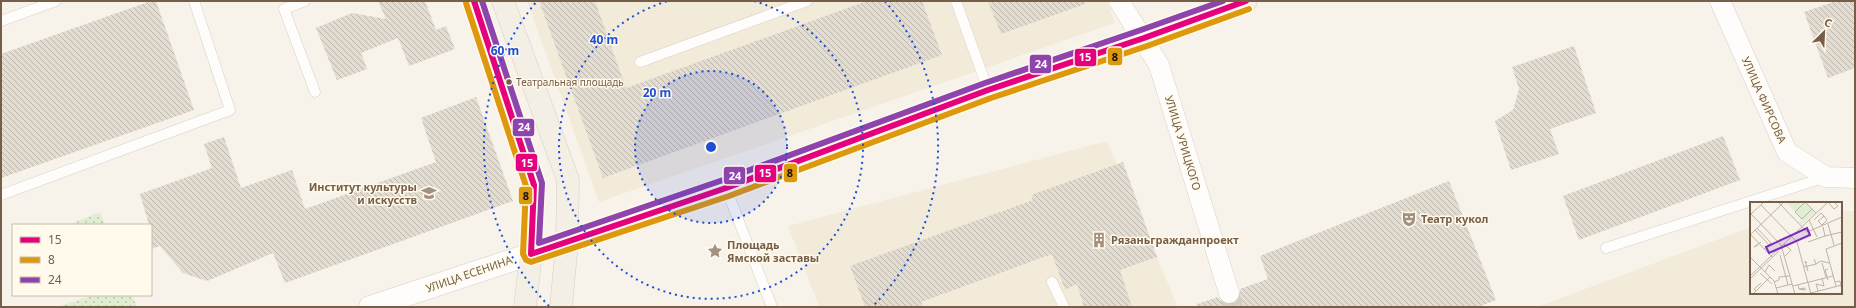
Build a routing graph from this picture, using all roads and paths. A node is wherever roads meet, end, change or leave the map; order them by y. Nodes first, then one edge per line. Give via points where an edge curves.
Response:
1 (56, 1) edge
2 (194, 1) edge
3 (305, 1) edge
4 (474, 1) edge
5 (503, 1) edge
6 (807, 1) edge
7 (956, 1) edge
8 (1119, 1) edge
9 (1246, 1) edge
10 (1720, 1) edge
11 (1, 21) edge
12 (1144, 38) junction
13 (640, 62) dead end
14 (988, 90) junction
15 (315, 92) dead end
16 (1826, 176) junction
17 (1855, 178) edge
18 (726, 188) junction
19 (1, 195) edge
20 (567, 243) junction
21 (1606, 248) dead end
22 (531, 254) junction
23 (1052, 282) dead end
24 (1229, 293) tunnel mouth
25 (370, 307) edge
26 (525, 307) edge
27 (561, 307) edge
28 (772, 307) edge
29 (1064, 307) edge

1 - 11 lane
2 - 19 lane via 230,110
3 - 15 lane via 284,9
4 - 22 main road via 534,185
5 - 20 main road via 568,180
6 - 13 lane
7 - 14 lane
8 - 12 street, УЛИЦА УРИЦКОГО
9 - 12 main road, УЛИЦА ЕСЕНИНА
10 - 16 street, УЛИЦА ФИРСОВА via 1787,152
12 - 14 main road, УЛИЦА ЕСЕНИНА
12 - 24 street, УЛИЦА УРИЦКОГО via 1159,65
14 - 18 main road, УЛИЦА ЕСЕНИНА
16 - 17 street, УЛИЦА ФИРСОВА
16 - 21 lane
18 - 20 main road, УЛИЦА ЕСЕНИНА
18 - 28 lane
20 - 22 main road, УЛИЦА ЕСЕНИНА
20 - 27 main road
22 - 25 main road, УЛИЦА ЕСЕНИНА
22 - 26 main road
23 - 29 lane

